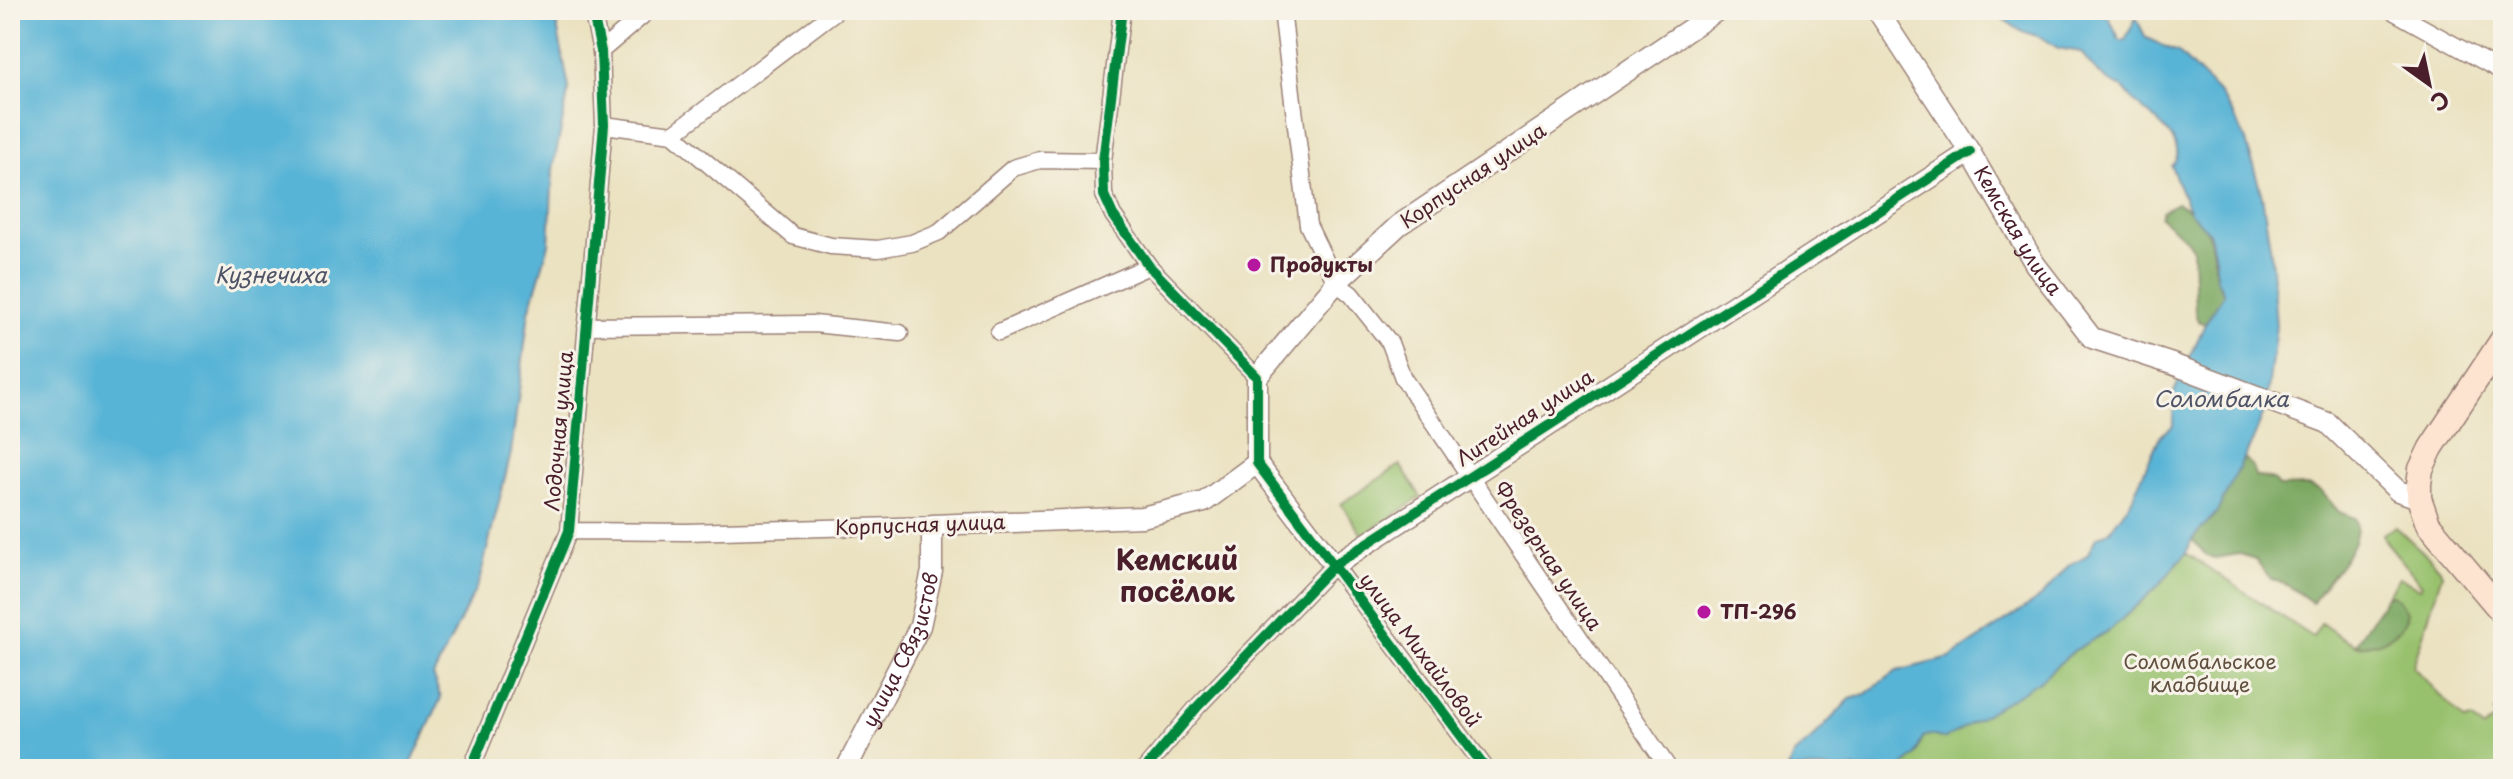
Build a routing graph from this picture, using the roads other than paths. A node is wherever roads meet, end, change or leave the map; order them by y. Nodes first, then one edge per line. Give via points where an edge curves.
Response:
1 (592, 10) edge
2 (649, 10) edge
3 (837, 10) edge
4 (1122, 10) edge
5 (1282, 10) edge
6 (1718, 10) edge
7 (1877, 10) edge
8 (2391, 10) edge
9 (601, 51) junction
10 (2503, 72) edge
11 (604, 125) junction
12 (673, 134) junction
13 (1970, 152) junction
14 (1103, 161) junction
15 (1149, 266) junction
16 (1336, 283) junction
17 (586, 326) junction
18 (999, 332) dead end
19 (900, 333) dead end
20 (2499, 354) edge
21 (1257, 377) junction
22 (1257, 463) junction
23 (1469, 475) junction
24 (2419, 498) junction
25 (932, 525) junction
26 (569, 531) junction
27 (1334, 565) junction
28 (2503, 613) edge
29 (471, 769) edge
30 (846, 769) edge
31 (1145, 769) edge
32 (1486, 769) edge
33 (1669, 769) edge

1 - 9 street, Лодочная улица
2 - 9 street
3 - 12 street
4 - 14 street
5 - 16 street, Фрезерная улица via 1308,225
6 - 16 street, Корпусная улица via 1399,225
7 - 13 street, Кемская улица
8 - 10 street
9 - 11 street, Лодочная улица
11 - 12 street
11 - 17 street, Лодочная улица
12 - 14 street via 793,236 831,246 878,249 939,232 1013,168 1040,160
13 - 23 street, Литейная улица
13 - 24 street, Кемская улица via 2035,264 2092,338 2328,423 2398,491
14 - 15 street via 1108,205
15 - 18 street
15 - 21 street
16 - 21 street, Корпусная улица
16 - 23 street, Фрезерная улица via 1390,343 1403,378
17 - 19 street via 814,324
17 - 26 street, Лодочная улица
20 - 24 main road via 2431,448 2421,469
21 - 22 street
22 - 25 street, Корпусная улица via 1204,502 1142,517
22 - 27 street, улица Михайловой
23 - 27 street, Литейная улица
23 - 33 street, Фрезерная улица
24 - 28 main road via 2438,538
25 - 26 street, Корпусная улица
25 - 30 street, улица Связистов via 932,571 920,626
26 - 29 street, Лодочная улица
27 - 31 street, Литейная улица
27 - 32 street, улица Михайловой

